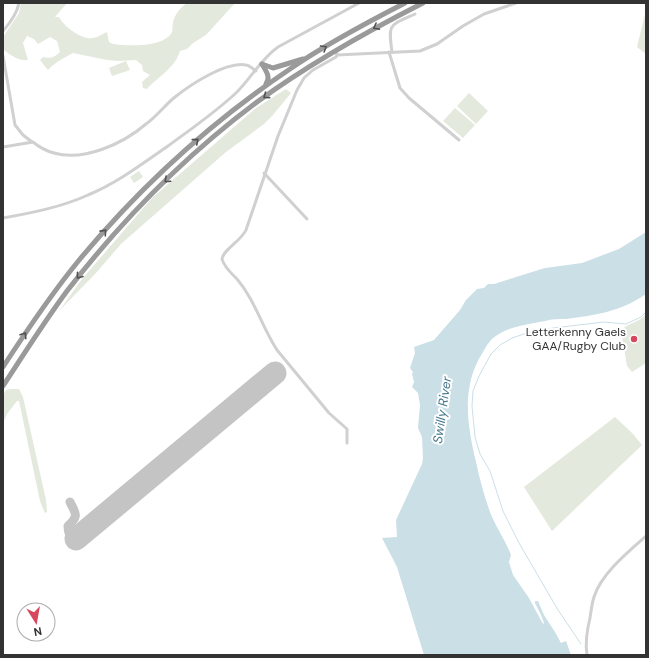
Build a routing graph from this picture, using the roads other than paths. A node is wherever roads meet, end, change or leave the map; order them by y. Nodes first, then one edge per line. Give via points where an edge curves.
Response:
1 (19, 3) edge
2 (359, 3) edge
3 (405, 3) edge
4 (423, 3) edge
5 (516, 3) edge
6 (415, 14) dead end
7 (3, 31) edge
8 (336, 52) junction
9 (390, 52) junction
10 (3, 56) edge
11 (308, 57) junction
12 (262, 64) junction
13 (256, 71) junction
14 (262, 89) junction
15 (459, 140) dead end
16 (33, 142) junction
17 (3, 147) edge
18 (264, 173) junction
19 (3, 218) edge
20 (307, 219) dead end
21 (3, 367) edge
22 (3, 386) edge
23 (347, 443) dead end
24 (646, 536) edge
25 (587, 655) edge

1 - 7 street via 14,17
2 - 12 street via 278,47
11 -> 3 highway
4 -> 8 highway
5 - 9 street via 469,22 429,48 411,52
6 - 9 street via 397,22 391,28
8 - 9 street
8 - 18 street via 300,84
8 -> 22 highway via 282,85 235,119 151,195 67,292
9 - 15 street via 400,88
10 - 16 street via 15,125 22,135
11 - 12 highway via 273,68
11 - 14 highway
12 - 13 street
12 - 14 highway via 268,80
13 - 16 street via 250,66 240,64 217,71 179,94 140,129 100,150 78,155 60,155
13 - 19 street via 237,92 194,128 117,181 82,198
21 -> 14 highway via 62,282 115,220 195,141
16 - 17 street
18 - 20 street
18 - 23 street via 245,233 223,255 222,262 246,291 277,350 329,413 347,429
24 - 25 street via 612,569 594,596 588,626

